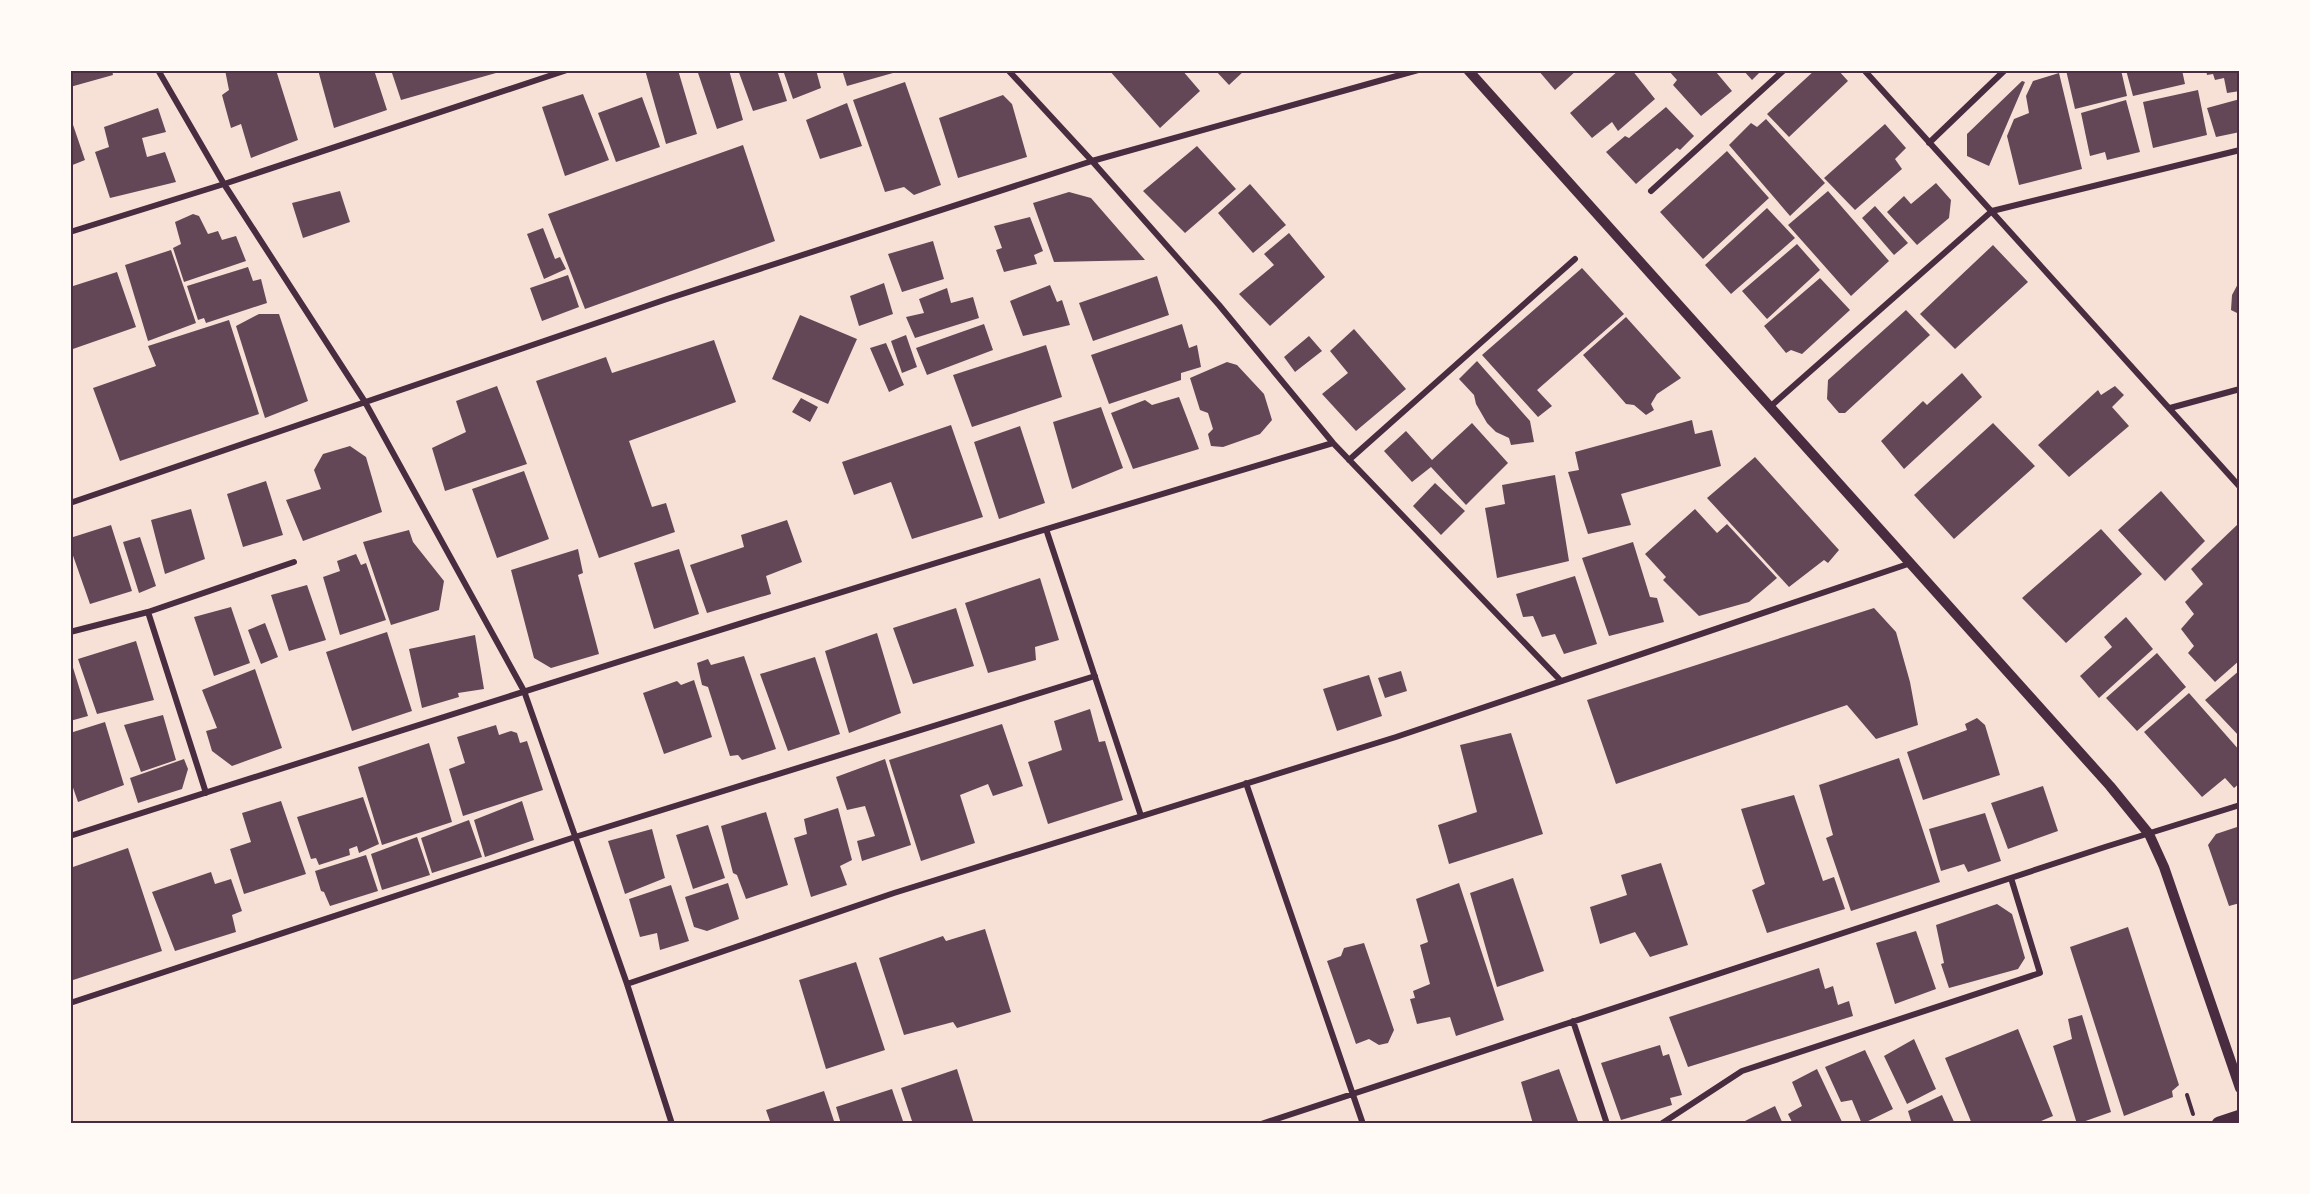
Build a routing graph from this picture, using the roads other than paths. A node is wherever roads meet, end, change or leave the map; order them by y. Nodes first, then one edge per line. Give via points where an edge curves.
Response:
1 (158, 70) edge
2 (567, 70) edge
3 (1008, 70) edge
4 (1418, 70) edge
5 (1468, 70) edge
6 (1784, 70) edge
7 (1864, 70) edge
8 (2005, 70) edge
9 (1929, 143) junction
10 (2240, 150) edge
11 (1092, 161) junction
12 (224, 184) junction
13 (1651, 191) dead end
14 (1992, 211) junction
15 (70, 232) edge
16 (1575, 259) dead end
17 (2240, 389) edge
18 (365, 402) junction
19 (1771, 406) junction
20 (2170, 408) junction
21 (1333, 443) junction
22 (1349, 460) junction
23 (2240, 487) edge
24 (70, 503) edge
25 (1047, 529) junction
26 (294, 562) dead end
27 (1911, 563) junction
28 (148, 612) junction
29 (70, 633) edge
30 (1095, 676) junction
31 (1561, 681) junction
32 (524, 691) junction
33 (1246, 783) junction
34 (206, 793) junction
35 (2240, 805) edge
36 (1141, 816) junction
37 (2149, 834) junction
38 (70, 836) edge
39 (574, 837) junction
40 (2012, 878) junction
41 (627, 984) junction
42 (70, 1003) edge
43 (1573, 1021) junction
44 (2240, 1088) edge
45 (1352, 1093) junction
46 (2240, 1117) edge
47 (672, 1124) edge
48 (1261, 1124) edge
49 (1363, 1124) edge
50 (1607, 1124) edge
51 (1661, 1124) edge
52 (2219, 1124) edge

1 - 12 street
2 - 12 street
3 - 11 street
4 - 11 street
5 - 19 street
6 - 13 street
7 - 9 street
8 - 9 street
9 - 14 street
10 - 14 street
11 - 18 street via 678,295
11 - 21 street
12 - 15 street
12 - 18 street
14 - 19 street
14 - 20 street
16 - 22 street
17 - 20 street
18 - 24 street
18 - 32 street
19 - 27 street
20 - 23 street
21 - 22 street
21 - 25 street
22 - 31 street
25 - 30 street
25 - 32 street
26 - 28 street
27 - 31 street
27 - 37 street
28 - 29 street
28 - 34 street
30 - 36 street
30 - 39 street
31 - 33 street
32 - 34 street
32 - 39 street
33 - 36 street
33 - 45 street
34 - 38 street
35 - 37 street
36 - 41 street via 894,893
37 - 40 street
37 - 44 street
39 - 41 street
39 - 42 street
40 - 43 street
40 - 51 street via 2040,973 1742,1071
41 - 47 street
43 - 45 street
43 - 50 street
45 - 48 street
45 - 49 street
46 - 52 main road

